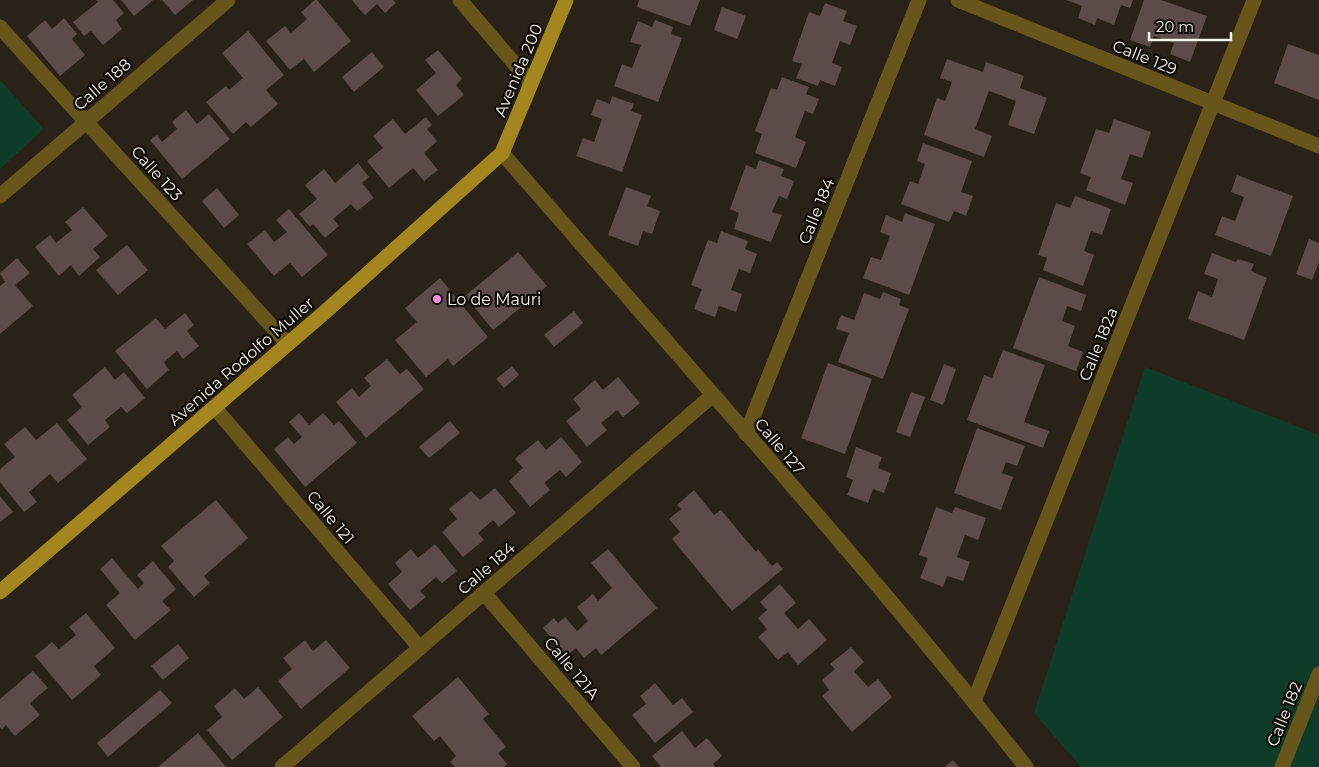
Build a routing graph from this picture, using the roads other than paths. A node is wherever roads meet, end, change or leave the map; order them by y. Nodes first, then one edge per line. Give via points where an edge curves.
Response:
1 (228, 0) edge
2 (460, 0) edge
3 (566, 0) edge
4 (919, 0) edge
5 (958, 0) edge
6 (1254, 0) edge
7 (0, 27) edge
8 (531, 83) junction
9 (1213, 103) junction
10 (87, 121) junction
11 (1319, 146) edge
12 (502, 153) junction
13 (0, 196) edge
14 (288, 344) junction
15 (713, 396) junction
16 (214, 407) junction
17 (746, 434) junction
18 (0, 592) edge
19 (484, 593) junction
20 (420, 648) junction
21 (1319, 674) edge
22 (974, 702) junction
23 (282, 767) edge
24 (633, 767) edge
25 (1026, 767) edge
26 (1282, 767) edge

1 - 10 street, Calle 188
2 - 8 street
3 - 8 main road, Avenida 200
4 - 17 street, Calle 184
5 - 9 street, Calle 129
6 - 9 street, Calle 182a
7 - 10 street, Calle 123
8 - 12 main road, Avenida 200
9 - 11 street, Calle 129
9 - 22 street, Calle 182a
10 - 13 street, Calle 188
10 - 14 street, Calle 123
12 - 14 main road, Avenida Rodolfo Muller
12 - 15 street, Calle 127
14 - 16 main road, Avenida Rodolfo Muller
15 - 17 street, Calle 127
15 - 19 street, Calle 184
16 - 18 main road, Avenida Rodolfo Muller
16 - 20 street, Calle 121
17 - 22 street, Calle 127
19 - 20 street, Calle 184
19 - 24 street, Calle 121A
20 - 23 street, Calle 184
21 - 26 street, Calle 182
22 - 25 street, Calle 127

